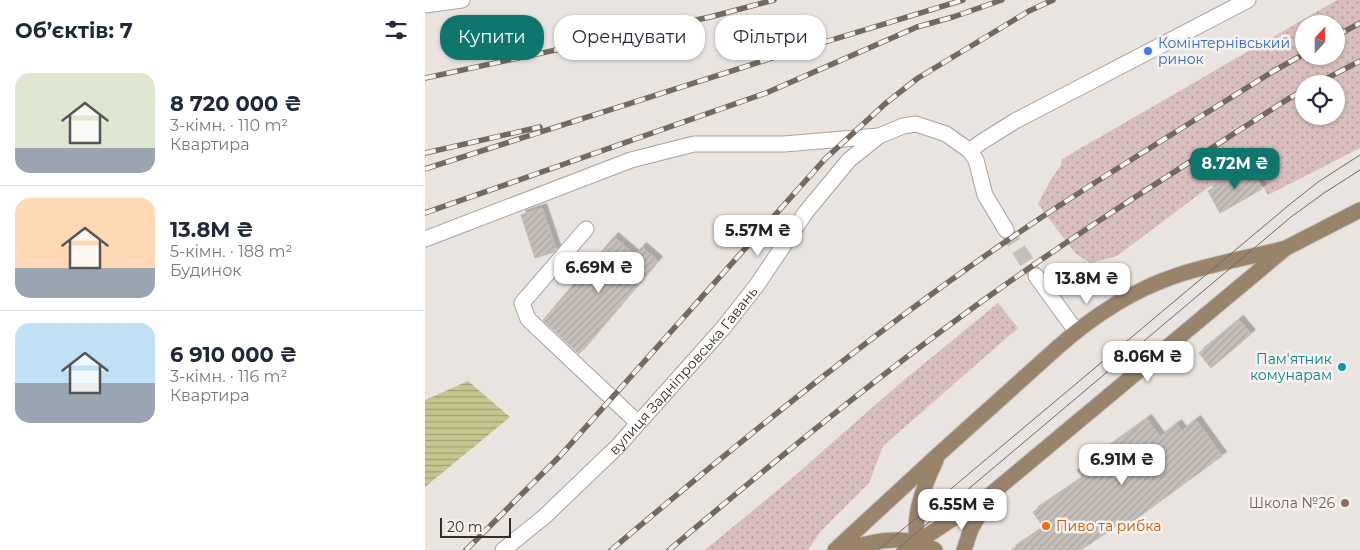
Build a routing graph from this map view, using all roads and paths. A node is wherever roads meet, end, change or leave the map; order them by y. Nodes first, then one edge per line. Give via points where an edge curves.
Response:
1 (462, 0) edge
2 (1248, 0) edge
3 (425, 5) edge
4 (879, 136) junction
5 (970, 151) junction
6 (1360, 210) edge
7 (586, 229) dead end
8 (1006, 230) tunnel mouth
9 (425, 239) edge
10 (1286, 248) junction
11 (1036, 276) tunnel mouth
12 (1076, 331) junction
13 (638, 423) junction
14 (939, 454) junction
15 (991, 494) junction
16 (913, 547) edge
17 (503, 550) edge
18 (835, 550) edge
19 (844, 550) edge
20 (935, 550) edge
21 (964, 550) edge

1 - 3 street
2 - 5 street via 1015,121
4 - 5 street, вулиця Задніпровська Гавань via 916,124 946,134
4 - 9 street via 784,144 694,144 631,160
4 - 13 street, вулиця Задніпровська Гавань via 849,160 806,212 757,285
5 - 8 street via 976,160 985,195
6 - 10 main road
7 - 13 street via 522,302 528,319
10 - 12 main road via 1167,279 1113,304
10 - 15 main road
11 - 12 street
12 - 14 main road
13 - 17 street, вулиця Задніпровська Гавань via 544,517
14 - 16 main road via 924,487
14 - 18 main road
15 - 16 main road
15 - 21 main road via 971,529
16 - 19 main road via 890,540
16 - 20 main road

